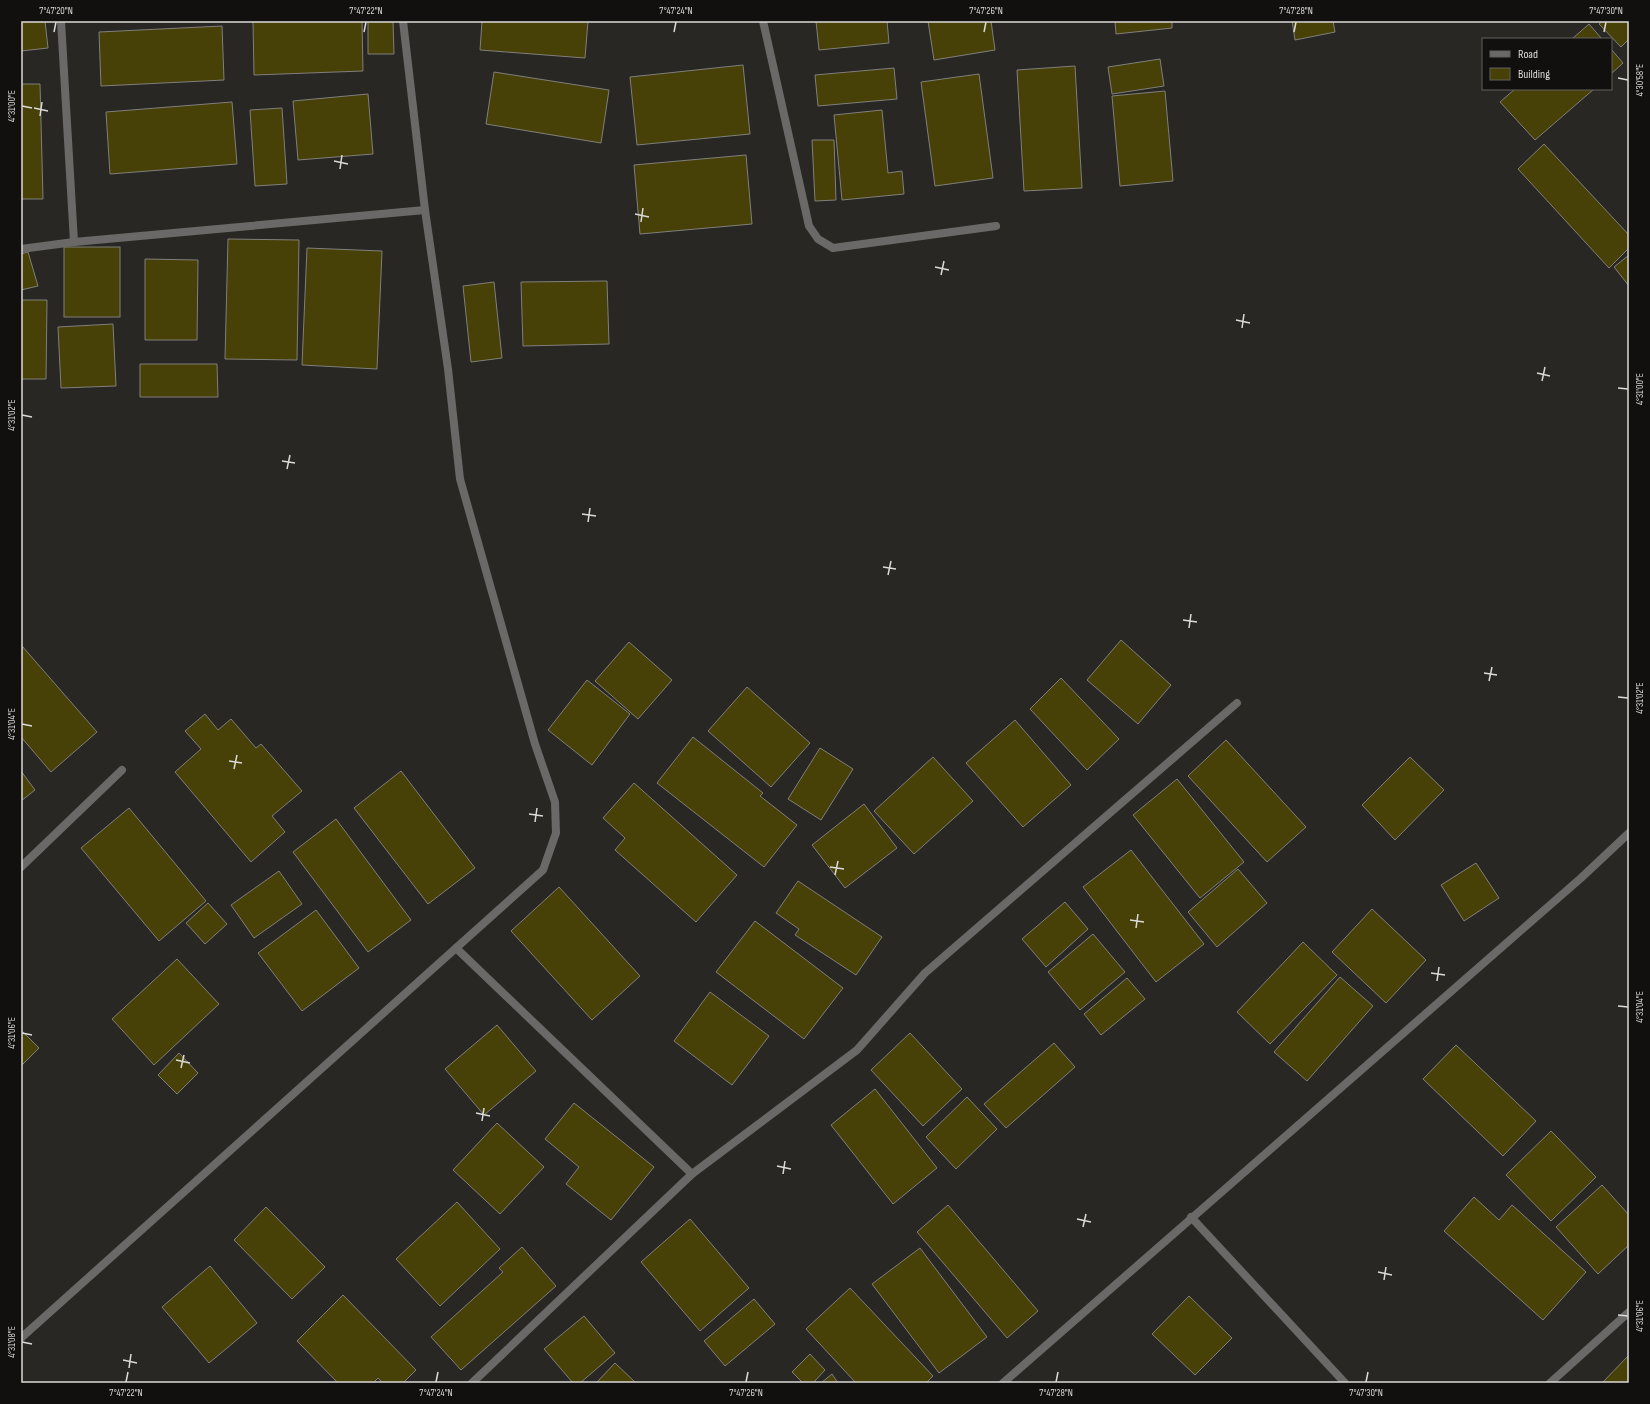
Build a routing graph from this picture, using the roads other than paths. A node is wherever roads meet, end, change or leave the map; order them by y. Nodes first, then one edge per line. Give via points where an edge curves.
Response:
1 (61, 21) edge
2 (403, 21) edge
3 (763, 21) edge
4 (425, 210) junction
5 (996, 226) dead end
6 (74, 242) junction
7 (21, 249) edge
8 (1237, 703) dead end
9 (122, 770) dead end
10 (1629, 833) edge
11 (21, 867) edge
12 (456, 948) junction
13 (692, 1174) junction
14 (1192, 1217) junction
15 (1629, 1312) edge
16 (21, 1338) edge
17 (472, 1383) edge
18 (1003, 1383) edge
19 (1345, 1383) edge
20 (1550, 1383) edge

1 - 6 street
2 - 4 street
3 - 5 street via 810,226 818,239 833,248
4 - 6 street
4 - 12 street via 448,369 460,479 535,744 555,802 556,833 543,870
6 - 7 street
8 - 13 street via 925,973 857,1050
9 - 11 street
10 - 14 street via 1582,878
12 - 13 street
12 - 16 street
13 - 17 street
14 - 18 street
14 - 19 street
15 - 20 street

